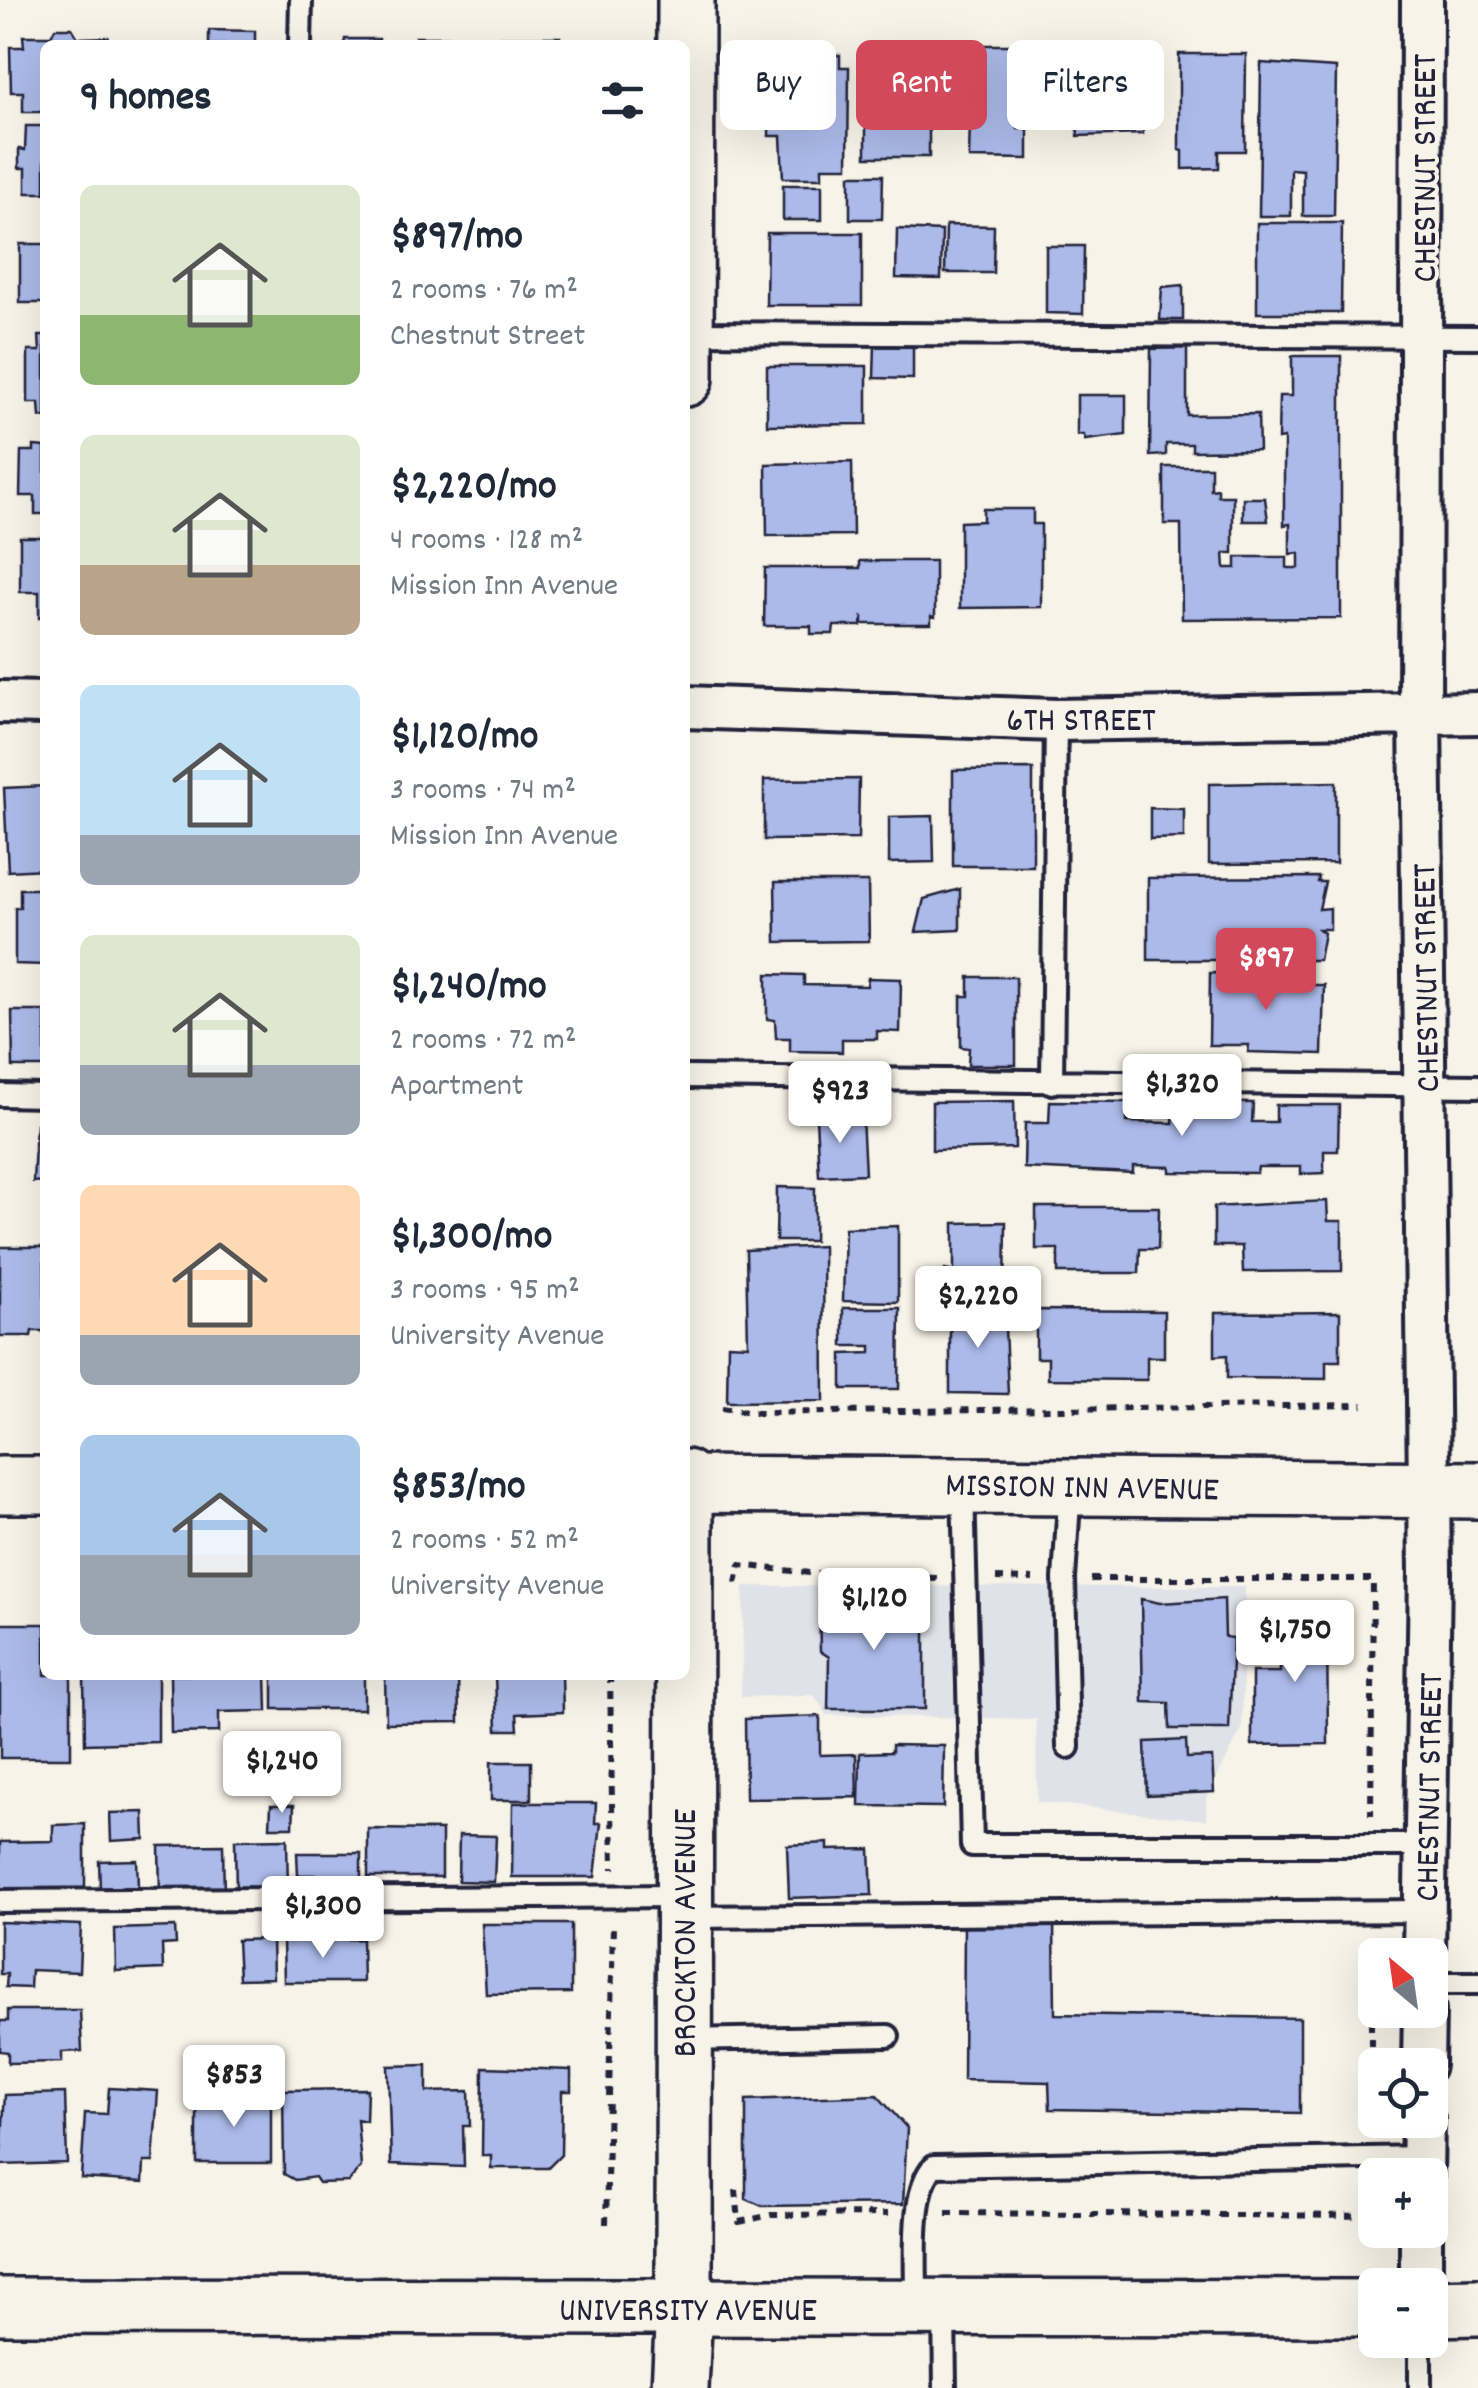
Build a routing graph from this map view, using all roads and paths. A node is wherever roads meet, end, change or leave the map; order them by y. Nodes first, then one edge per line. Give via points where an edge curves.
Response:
1 (300, 0) edge
2 (686, 0) edge
3 (1422, 0) edge
4 (300, 40) edge
5 (686, 40) edge
6 (690, 333) edge
7 (1424, 337) junction
8 (1478, 337) edge
9 (0, 702) edge
10 (40, 703) edge
11 (690, 707) edge
12 (1420, 713) junction
13 (1478, 713) edge
14 (1056, 720) junction
15 (690, 1077) edge
16 (1052, 1083) junction
17 (1426, 1086) junction
18 (1478, 1086) edge
19 (0, 1095) edge
20 (40, 1096) edge
21 (1363, 1405) dead end
22 (722, 1408) dead end
23 (690, 1482) edge
24 (0, 1484) edge
25 (40, 1484) edge
26 (963, 1484) junction
27 (1070, 1485) junction
28 (1453, 1490) edge
29 (610, 1680) edge
30 (684, 1680) edge
31 (1068, 1747) dead end
32 (1426, 1845) junction
33 (614, 1897) junction
34 (0, 1901) edge
35 (683, 1906) junction
36 (1424, 1910) junction
37 (1424, 1938) edge
38 (1448, 1983) edge
39 (1478, 1983) edge
40 (888, 2036) dead end
41 (682, 2040) junction
42 (1422, 2151) edge
43 (606, 2224) dead end
44 (0, 2306) edge
45 (1478, 2307) edge
46 (930, 2308) junction
47 (1358, 2308) edge
48 (1448, 2308) edge
49 (684, 2309) junction
50 (1420, 2358) edge
51 (680, 2388) edge
52 (945, 2388) edge
53 (1420, 2388) edge

1 - 4 lane
2 - 5 main road
3 - 7 street, CHESTNUT STREET
6 - 7 lane
7 - 8 lane
7 - 12 street, CHESTNUT STREET
9 - 10 street
11 - 14 street, 6TH STREET
12 - 13 street, 6TH STREET
12 - 14 street, 6TH STREET
12 - 17 street, CHESTNUT STREET
14 - 16 lane
15 - 16 lane
16 - 17 lane
17 - 18 lane
17 - 28 street, CHESTNUT STREET
19 - 20 lane
21 - 22 path via 752,1413
23 - 26 main road, MISSION INN AVENUE
24 - 25 main road
26 - 27 main road, MISSION INN AVENUE
26 - 32 lane via 972,1845
27 - 28 main road, MISSION INN AVENUE
27 - 31 lane via 1064,1579
28 - 32 street, CHESTNUT STREET
29 - 33 path
30 - 35 main road, BROCKTON AVENUE
32 - 36 street, CHESTNUT STREET
33 - 34 lane
33 - 35 lane
33 - 43 path
35 - 36 lane
35 - 41 main road, BROCKTON AVENUE
36 - 37 street, CHESTNUT STREET
38 - 39 lane
40 - 41 lane
41 - 49 main road, BROCKTON AVENUE
42 - 46 lane via 934,2166 923,2176 918,2213
44 - 49 main road, UNIVERSITY AVENUE
45 - 48 main road
46 - 47 main road, UNIVERSITY AVENUE
46 - 49 main road, UNIVERSITY AVENUE
46 - 52 lane
49 - 51 main road, BROCKTON AVENUE
50 - 53 lane

